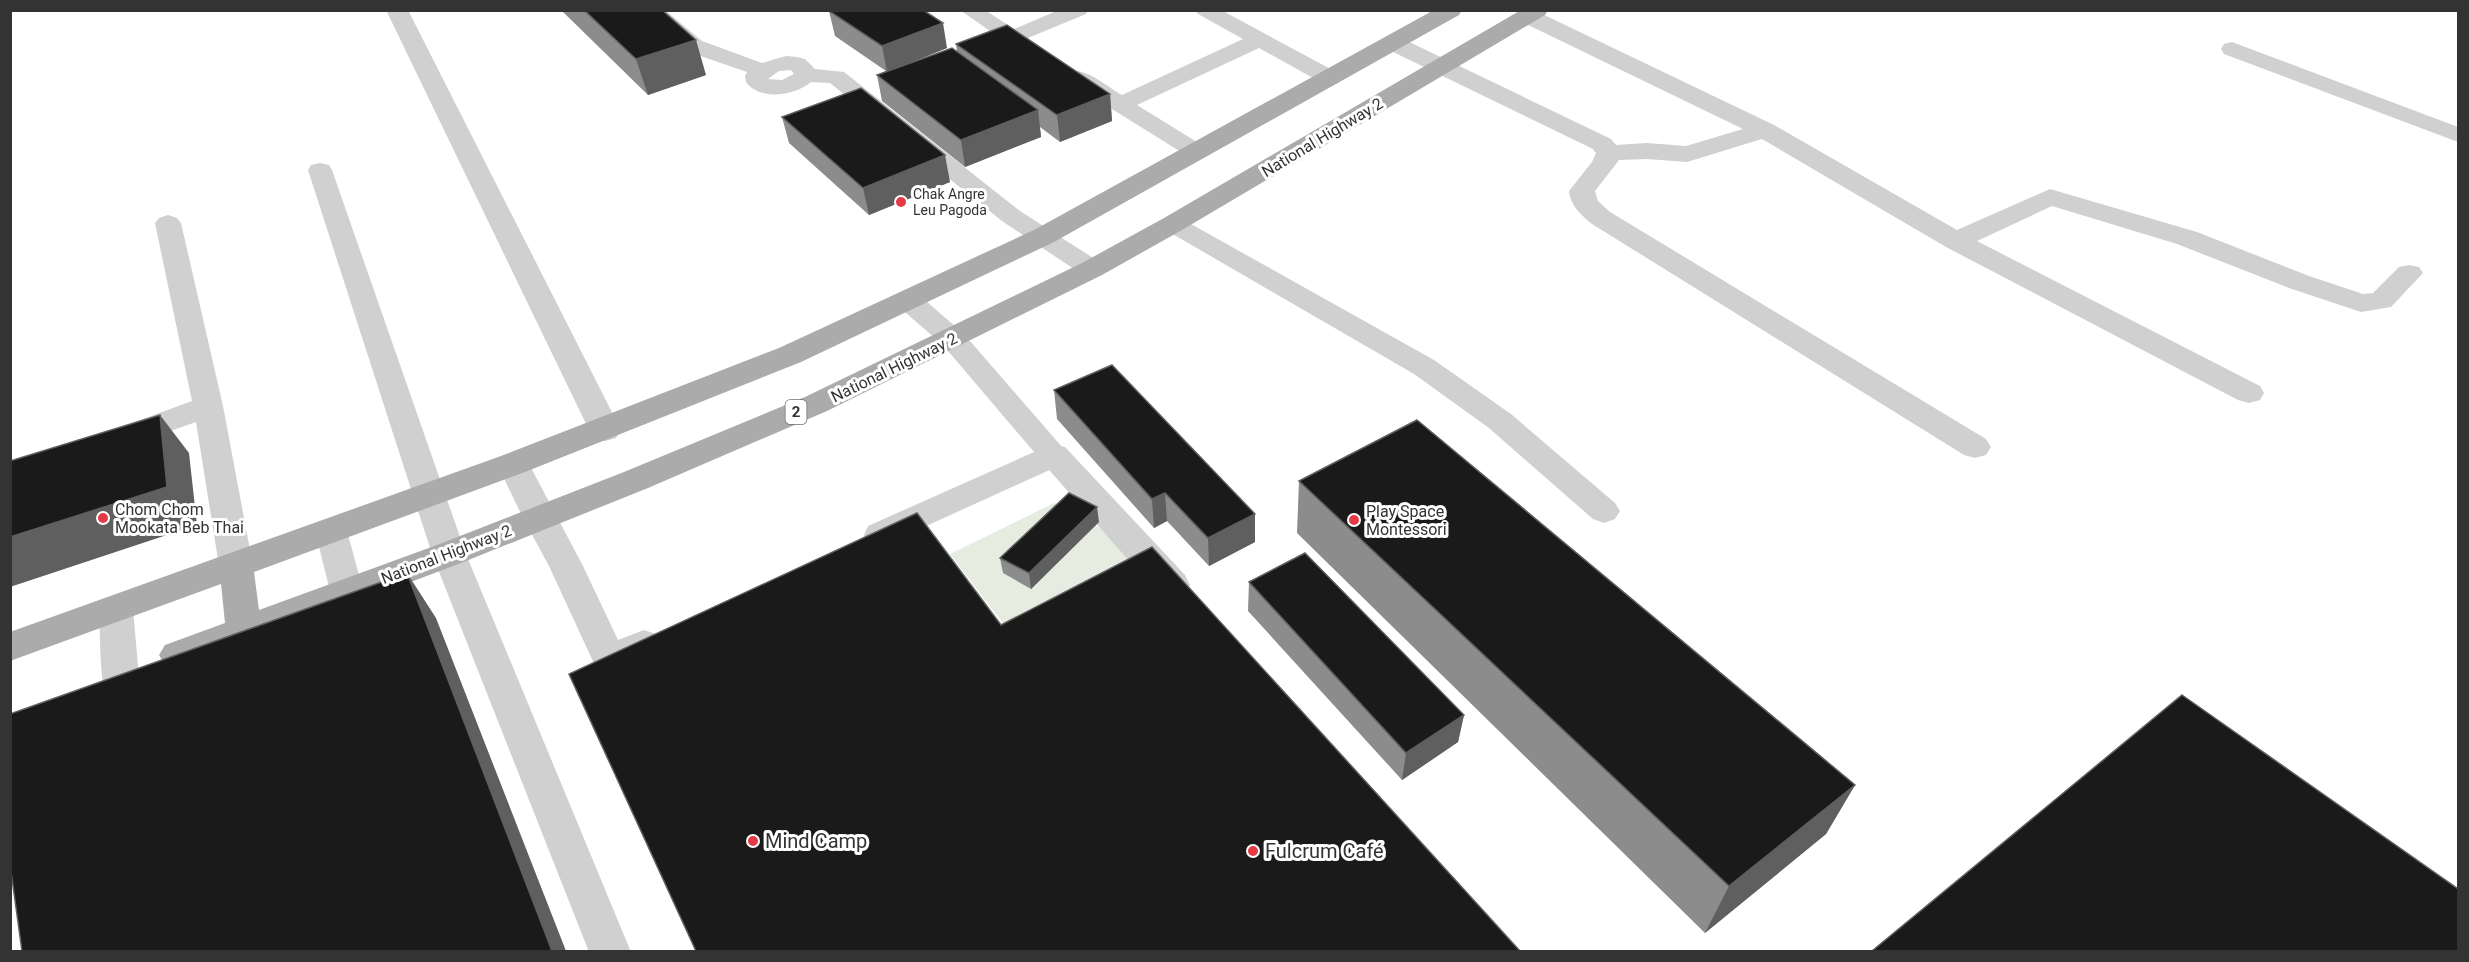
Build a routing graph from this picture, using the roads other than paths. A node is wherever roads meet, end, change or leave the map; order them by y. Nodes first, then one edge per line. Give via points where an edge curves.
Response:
1 (397, 10) edge
2 (652, 10) edge
3 (970, 10) edge
4 (1079, 10) edge
5 (1205, 10) edge
6 (1451, 10) edge
7 (1532, 13) edge
8 (1012, 37) junction
9 (1259, 40) junction
10 (1393, 43) junction
11 (2232, 49) dead end
12 (1443, 65) junction
13 (1330, 78) junction
14 (1120, 104) junction
15 (1765, 130) junction
16 (2458, 135) edge
17 (1197, 152) junction
18 (1610, 153) junction
19 (320, 170) dead end
20 (168, 223) dead end
21 (1173, 224) junction
22 (1044, 237) junction
23 (1956, 241) junction
24 (1092, 269) junction
25 (2409, 273) dead end
26 (909, 301) junction
27 (952, 339) junction
28 (2249, 393) dead end
29 (208, 406) junction
30 (605, 430) junction
31 (98, 446) edge
32 (1975, 447) dead end
33 (1054, 455) junction
34 (513, 464) junction
35 (430, 495) junction
36 (1604, 511) dead end
37 (539, 518) junction
38 (331, 531) junction
39 (859, 545) edge
40 (449, 554) junction
41 (236, 566) junction
42 (347, 592) junction
43 (116, 609) junction
44 (1198, 614) edge
45 (675, 630) edge
46 (244, 631) junction
47 (10, 647) edge
48 (365, 656) edge
49 (129, 674) junction
50 (136, 754) edge
51 (610, 951) edge

1 - 30 street
2 - 22 lane via 694,46 762,69 756,76 764,86 789,86 805,75 836,77 1011,216
3 - 8 lane
4 - 8 lane
5 - 9 lane
6 - 10 main road
7 - 12 main road, National Highway 2 / 2
7 - 15 street
8 - 14 lane
9 - 13 lane
9 - 14 lane
10 - 12 street
10 - 13 main road
11 - 16 street
12 - 18 street via 1602,144
12 - 21 main road, National Highway 2 / 2
13 - 17 main road
14 - 17 lane
15 - 18 street via 1687,154
15 - 23 street
17 - 22 main road
18 - 32 street via 1582,193 1585,206
19 - 35 lane
20 - 29 lane
21 - 24 main road, National Highway 2 / 2
21 - 36 lane via 1424,367 1500,421
22 - 24 lane
22 - 26 main road
23 - 25 street via 2050,197 2187,238 2361,303 2381,301
23 - 28 street
24 - 27 main road, National Highway 2 / 2
26 - 27 lane
26 - 30 main road via 790,355
27 - 33 lane
27 - 37 main road, National Highway 2 / 2 via 816,404
29 - 31 lane
29 - 41 lane
30 - 34 main road
33 - 39 lane
33 - 44 street
34 - 35 main road
34 - 37 lane
35 - 38 main road
35 - 40 lane
37 - 40 main road, National Highway 2 / 2
37 - 45 lane via 610,660
38 - 41 main road
38 - 42 lane
40 - 42 main road, National Highway 2 / 2
40 - 51 lane
41 - 43 main road
41 - 46 main road
42 - 46 main road, National Highway 2 / 2
42 - 48 lane
43 - 47 main road
43 - 49 lane
46 - 49 main road, National Highway 2 / 2
49 - 50 lane

